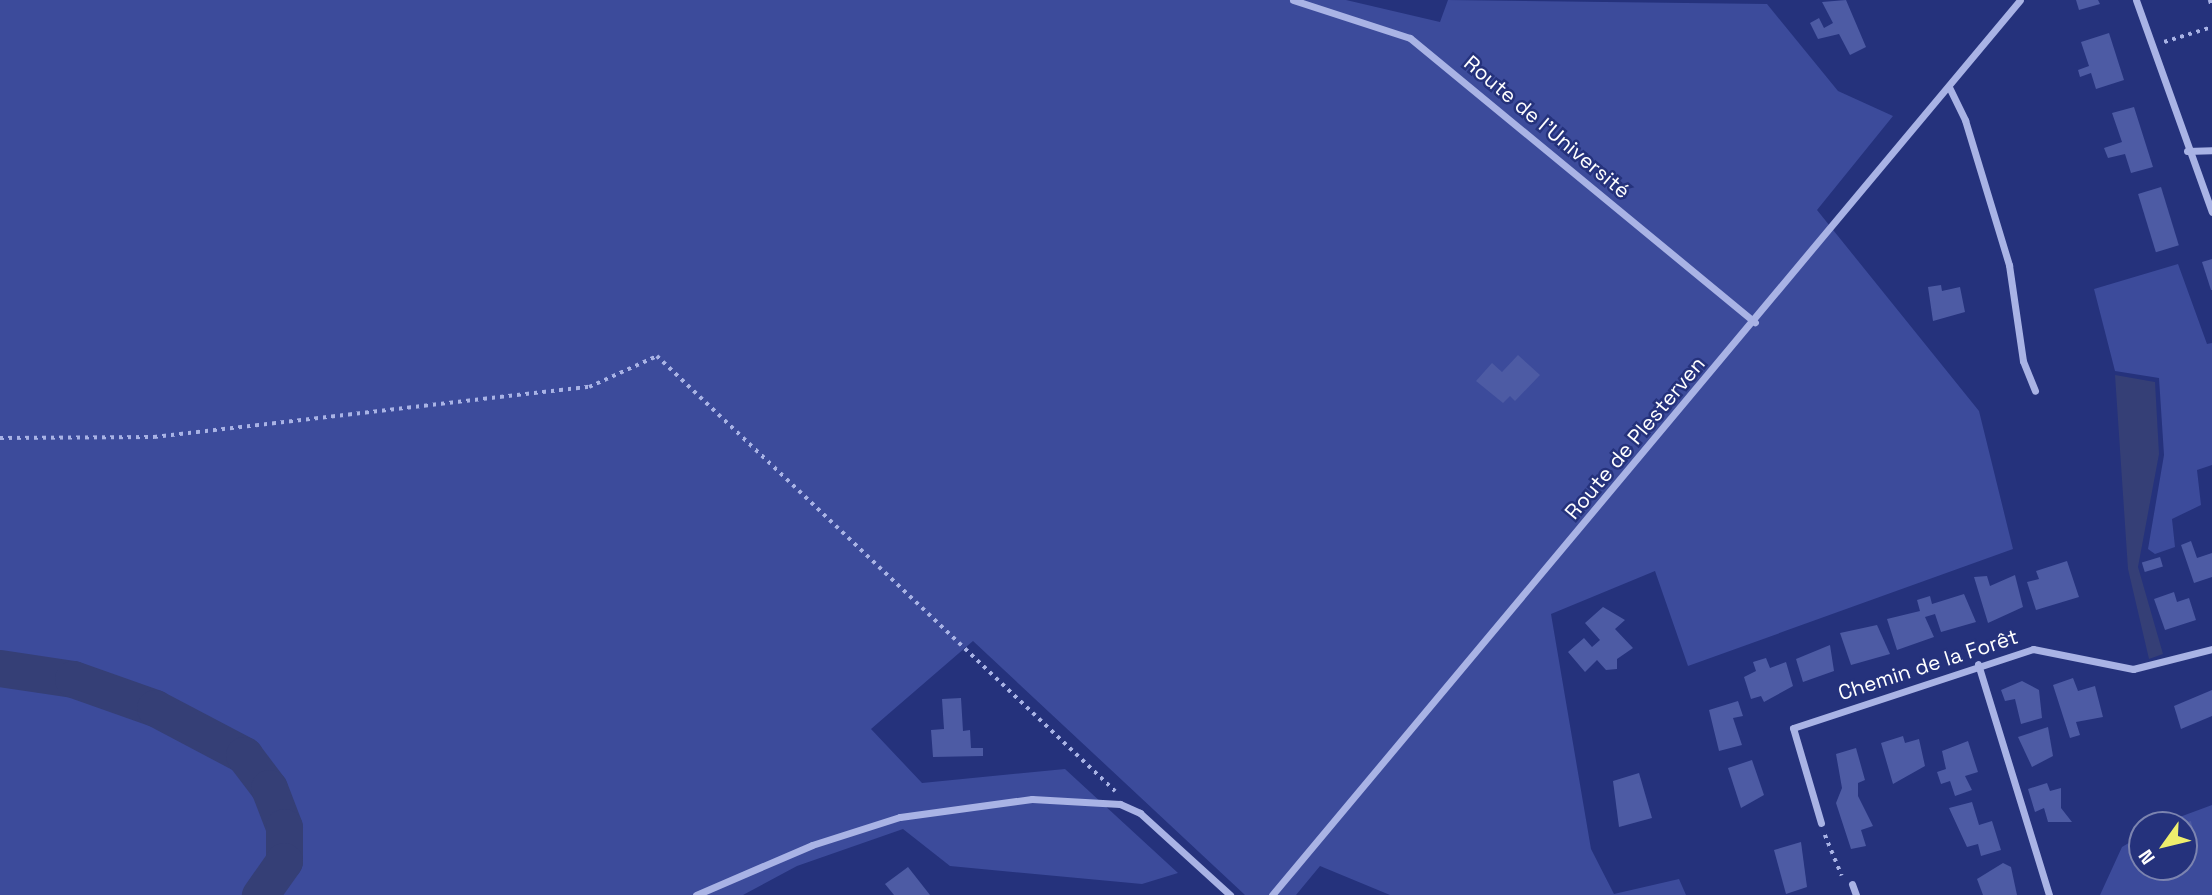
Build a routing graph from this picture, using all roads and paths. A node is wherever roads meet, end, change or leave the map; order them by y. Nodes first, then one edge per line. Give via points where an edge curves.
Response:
1 (1293, 0) edge
2 (2020, 0) edge
3 (2136, 0) edge
4 (2210, 0) edge
5 (2212, 7) edge
6 (2212, 27) edge
7 (2151, 46) junction
8 (1949, 87) junction
9 (2212, 149) edge
10 (2187, 150) junction
11 (2212, 212) edge
12 (1755, 322) junction
13 (2035, 391) dead end
14 (0, 438) edge
15 (2212, 649) edge
16 (1978, 664) junction
17 (1120, 804) junction
18 (1821, 823) joint
19 (1852, 884) joint
20 (696, 895) edge
21 (1230, 895) edge
22 (1272, 895) edge
23 (1856, 895) edge
24 (2049, 895) edge

1 - 12 street, Route de l'Université via 1410,38
2 - 8 street, Route de Plesterven
3 - 7 street
4 - 5 path
6 - 7 path
7 - 10 street
8 - 12 street, Route de Plesterven
8 - 13 street via 1965,120 2009,265 2023,361
9 - 10 street
10 - 11 street
12 - 22 street, Route de Plesterven
14 - 17 path via 154,437 589,387 657,356 1114,786
15 - 16 street, Chemin de la Forêt via 2133,669 2033,649
16 - 18 street, Chemin de la Forêt via 1793,728
16 - 24 street
17 - 20 street via 1032,799 900,817 812,845
17 - 21 street via 1140,813
18 - 19 path via 1837,872
19 - 23 street

